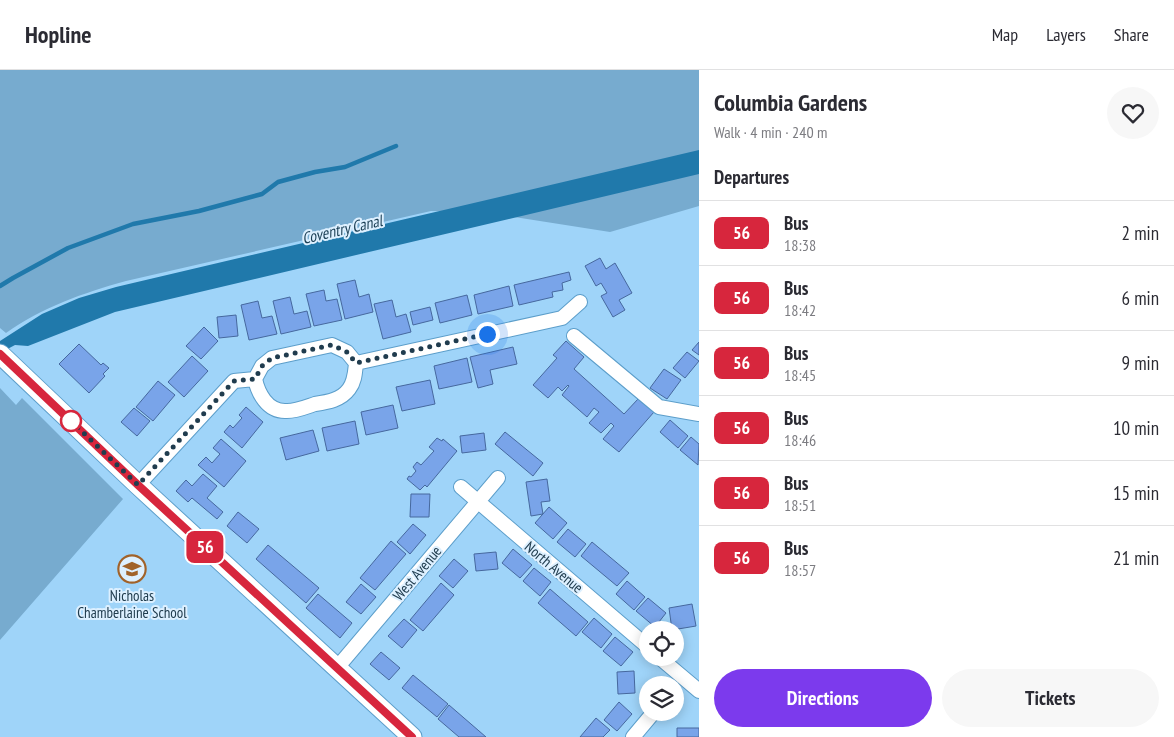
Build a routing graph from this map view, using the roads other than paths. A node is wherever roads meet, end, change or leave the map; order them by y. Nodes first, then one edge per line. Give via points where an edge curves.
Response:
1 (580, 302) dead end
2 (574, 336) dead end
3 (6, 359) edge
4 (356, 363) junction
5 (255, 379) junction
6 (699, 414) edge
7 (498, 478) dead end
8 (138, 485) junction
9 (461, 487) dead end
10 (477, 502) junction
11 (639, 639) edge
12 (666, 666) edge
13 (336, 669) junction
14 (674, 676) edge
15 (684, 685) edge
16 (699, 691) edge
17 (646, 721) edge
18 (412, 737) edge
19 (633, 737) edge

1 - 4 street via 562,318
2 - 6 street via 659,408
3 - 8 main road
4 - 5 street via 347,352 332,345 272,358 262,366
4 - 5 street via 350,389 337,400 285,411 270,405 262,397
5 - 8 street via 234,381
7 - 10 street, West Avenue
8 - 13 main road
9 - 10 street, North Avenue
10 - 11 street, North Avenue
10 - 13 street, West Avenue
12 - 14 street
13 - 18 main road
15 - 16 street
17 - 19 street

